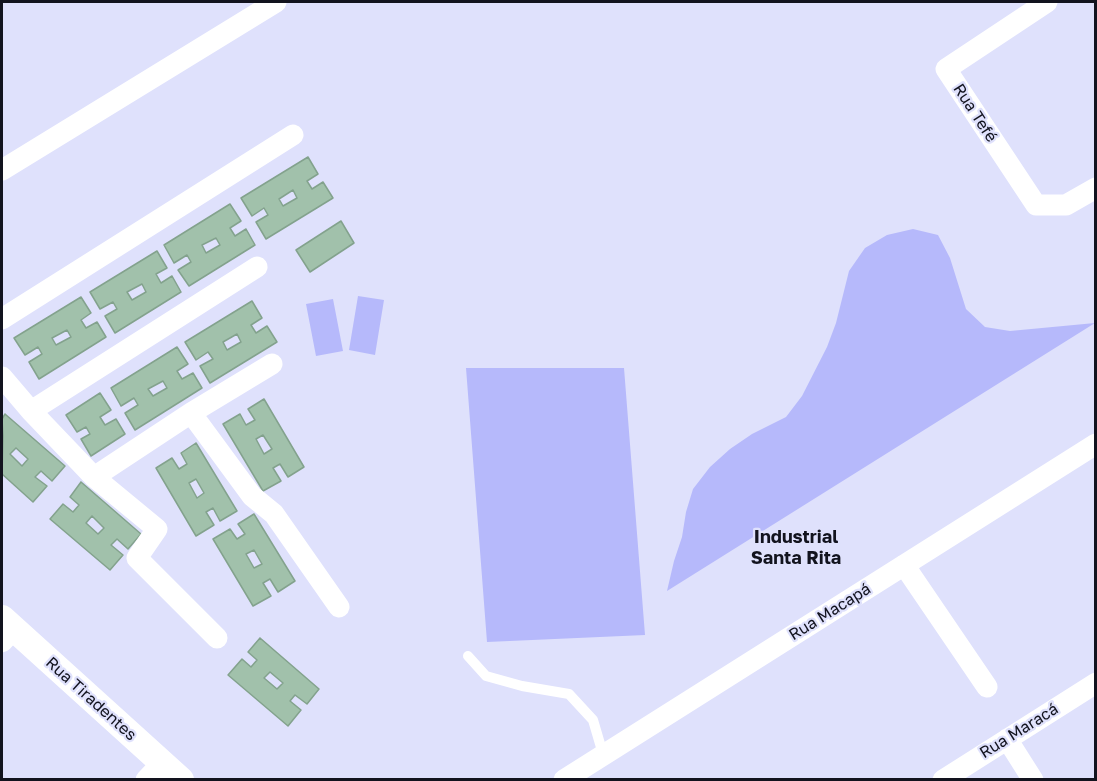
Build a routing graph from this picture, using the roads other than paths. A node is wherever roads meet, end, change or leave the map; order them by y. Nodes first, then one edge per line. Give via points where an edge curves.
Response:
1 (276, 2) edge
2 (1047, 2) edge
3 (293, 135) dead end
4 (2, 171) edge
5 (1095, 188) edge
6 (257, 267) dead end
7 (2, 319) edge
8 (272, 364) dead end
9 (2, 376) edge
10 (31, 411) junction
11 (191, 413) junction
12 (1095, 444) edge
13 (94, 477) junction
14 (904, 565) junction
15 (339, 608) dead end
16 (6, 630) edge
17 (217, 638) dead end
18 (468, 656) dead end
19 (1095, 683) edge
20 (987, 687) dead end
21 (1007, 739) junction
22 (603, 754) junction
23 (154, 771) edge
24 (181, 780) edge
25 (564, 780) edge
26 (943, 780) edge
27 (1033, 780) edge

1 - 4 street
2 - 5 street, Rua Tefé via 946,69 1036,205 1066,205
3 - 7 street
6 - 10 street
8 - 11 street
9 - 10 street
10 - 13 street
11 - 13 street
11 - 15 street via 252,496 274,513
12 - 14 street, Rua Macapá
13 - 17 street via 157,529 137,558
14 - 20 street
14 - 22 street, Rua Macapá
16 - 23 street, Rua Tiradentes
18 - 22 lane via 486,676 569,694 593,720
19 - 21 street, Rua Maracá
21 - 26 street, Rua Maracá
21 - 27 street
22 - 25 street, Rua Macapá
23 - 24 street, Rua Tiradentes

